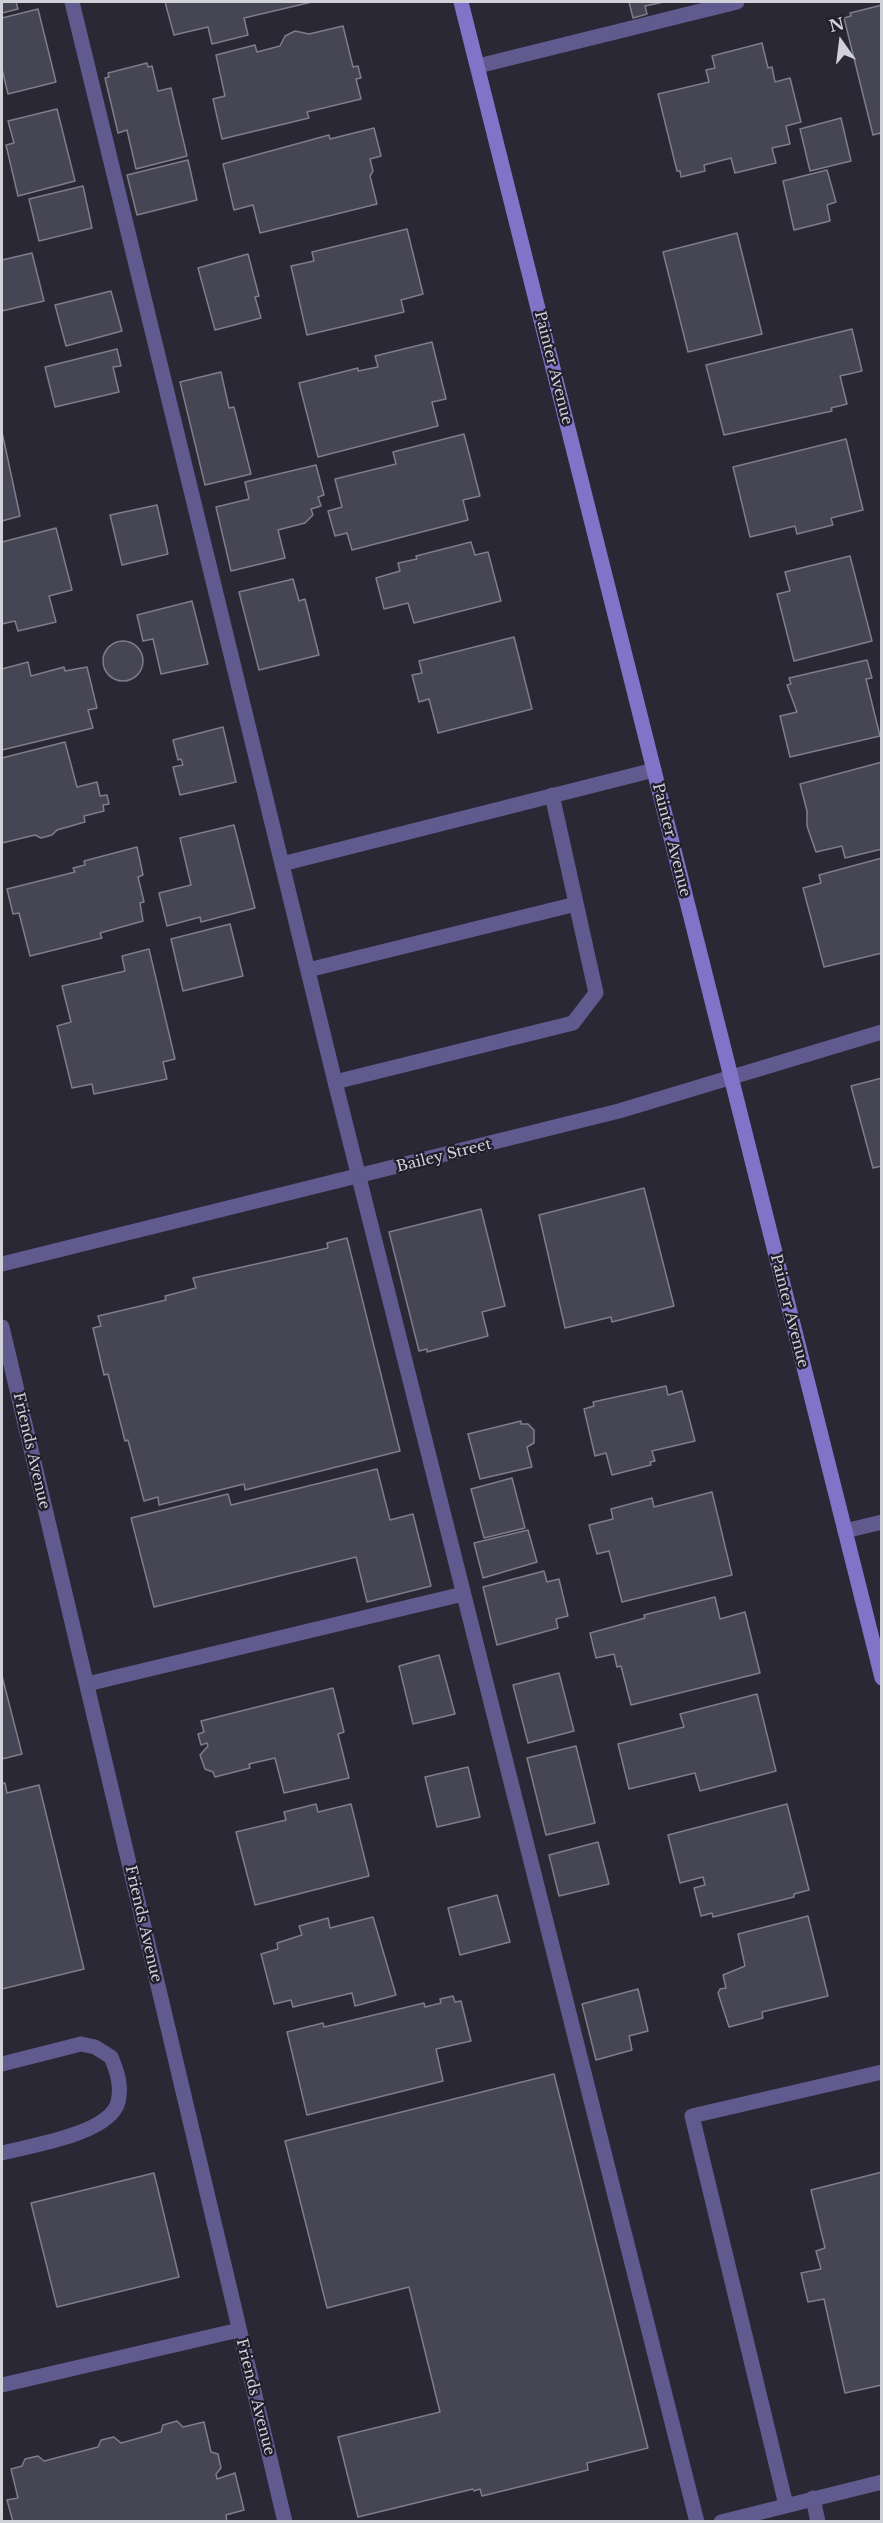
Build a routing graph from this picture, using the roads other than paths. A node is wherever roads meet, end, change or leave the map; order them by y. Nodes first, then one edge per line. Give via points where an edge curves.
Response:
1 (72, 2) edge
2 (461, 2) edge
3 (737, 2) edge
4 (478, 66) junction
5 (654, 770) junction
6 (552, 795) junction
7 (282, 864) junction
8 (576, 904) junction
9 (308, 970) junction
10 (882, 1032) edge
11 (730, 1076) junction
12 (335, 1082) junction
13 (358, 1177) junction
14 (2, 1264) edge
15 (2, 1327) edge
16 (882, 1522) edge
17 (845, 1531) junction
18 (464, 1594) junction
19 (882, 1678) edge
20 (87, 1684) junction
21 (2, 2064) edge
22 (882, 2072) edge
23 (2, 2153) edge
24 (239, 2330) junction
25 (2, 2385) edge
26 (882, 2482) edge
27 (813, 2498) junction
28 (786, 2505) junction
29 (285, 2522) edge
30 (697, 2522) edge
31 (721, 2522) edge
32 (818, 2522) edge

1 - 7 street
2 - 4 main road, Painter Avenue
3 - 4 street
4 - 5 main road, Painter Avenue
5 - 6 street
5 - 11 main road, Painter Avenue
6 - 7 street
6 - 8 street
7 - 9 street
8 - 9 street
8 - 12 street via 596,993 573,1023
9 - 12 street
10 - 11 street, Bailey Street
11 - 13 street, Bailey Street via 666,1099
11 - 17 main road, Painter Avenue
12 - 13 street
13 - 14 street, Bailey Street
13 - 18 street
15 - 20 street, Friends Avenue
16 - 17 street
17 - 19 main road, Painter Avenue
18 - 20 street
18 - 30 street
20 - 24 street, Friends Avenue
21 - 23 street via 81,2044 96,2047 111,2057 120,2086 118,2105 97,2126
22 - 28 street via 692,2116
24 - 25 street
24 - 29 street, Friends Avenue
26 - 27 street
27 - 28 street
27 - 32 street
28 - 31 street

